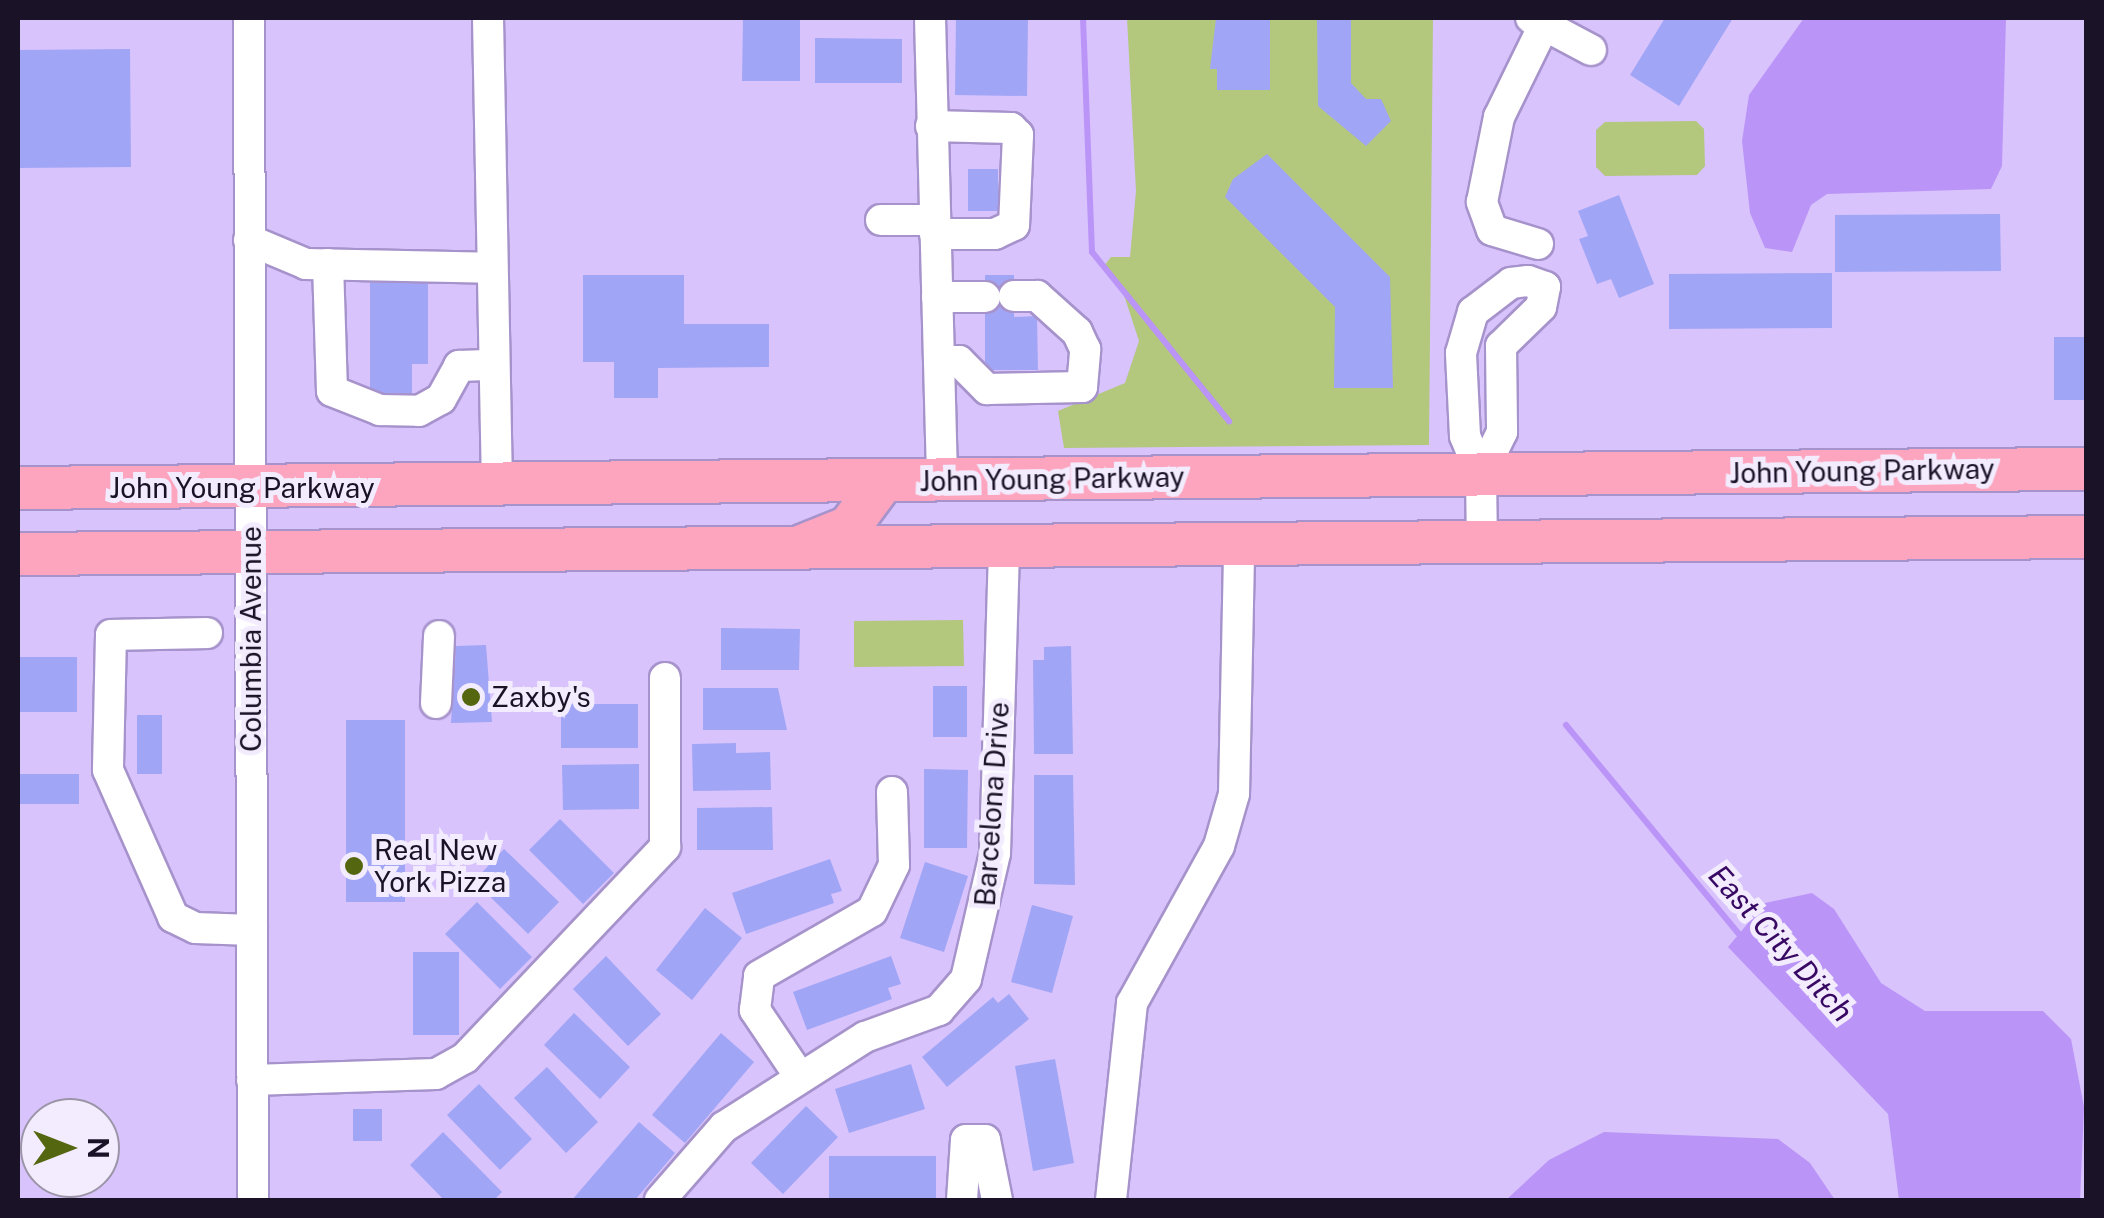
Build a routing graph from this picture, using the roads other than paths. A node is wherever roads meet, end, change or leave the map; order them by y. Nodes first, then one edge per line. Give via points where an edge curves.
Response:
1 (249, 18) edge
2 (488, 18) edge
3 (930, 18) edge
4 (1538, 21) edge
5 (1590, 50) dead end
6 (931, 126) junction
7 (881, 220) dead end
8 (935, 227) junction
9 (250, 240) junction
10 (1538, 244) dead end
11 (317, 264) junction
12 (490, 268) junction
13 (250, 291) junction
14 (937, 297) junction
15 (939, 361) junction
16 (494, 365) junction
17 (2086, 469) edge
18 (1481, 475) junction
19 (942, 480) junction
20 (882, 481) junction
21 (498, 486) junction
22 (18, 488) edge
23 (249, 489) junction
24 (2086, 537) edge
25 (1482, 544) junction
26 (1239, 545) junction
27 (1004, 549) junction
28 (788, 552) junction
29 (18, 554) edge
30 (251, 555) junction
31 (207, 633) dead end
32 (439, 636) dead end
33 (665, 678) dead end
34 (436, 703) dead end
35 (892, 792) dead end
36 (252, 930) junction
37 (800, 1077) junction
38 (252, 1080) junction
39 (253, 1200) edge
40 (660, 1200) edge
41 (962, 1200) edge
42 (997, 1200) edge
43 (1111, 1200) edge

1 - 9 street, Columbia Avenue
2 - 12 street
3 - 6 street
4 - 5 street
4 - 10 street via 1499,117 1482,202 1492,230
6 - 8 street
6 - 8 street via 1012,128 1018,135 1014,225 996,234
7 - 8 street
8 - 14 street
9 - 11 street
9 - 13 street, Columbia Avenue
11 - 12 street
11 - 13 street
11 - 16 street via 332,391 380,410 419,411 441,399 459,366
12 - 16 street
13 - 23 street, Columbia Avenue
14 - 15 street
14 - 15 street via 1037,296 1057,310 1085,349 1082,387 986,388 959,361
15 - 19 street
16 - 21 street
17 - 18 highway, John Young Parkway
18 - 18 street via 1502,432 1501,346 1541,307 1545,287 1511,283 1473,312 1461,391 1465,436
18 - 19 highway, John Young Parkway
18 - 25 street
19 - 20 highway, John Young Parkway
20 - 21 highway, John Young Parkway
20 - 28 highway via 849,527
21 - 23 highway, John Young Parkway
22 - 23 highway, John Young Parkway
23 - 30 street, Columbia Avenue
24 - 25 highway
25 - 26 highway
26 - 27 highway
26 - 43 street via 1234,794 1219,846 1132,1002
27 - 28 highway
27 - 37 street, Barcelona Drive via 995,853 966,979 939,1010 865,1037
28 - 30 highway
29 - 30 highway
30 - 36 street, Columbia Avenue
31 - 36 street via 111,635 108,770 173,917 196,928
32 - 34 street
33 - 38 street via 665,847 465,1058 436,1074
35 - 37 street via 894,865 872,910 758,976 755,1010
36 - 38 street, Columbia Avenue
37 - 40 street, Barcelona Drive via 724,1127
38 - 39 street, Columbia Avenue
41 - 42 street via 966,1140 984,1140

